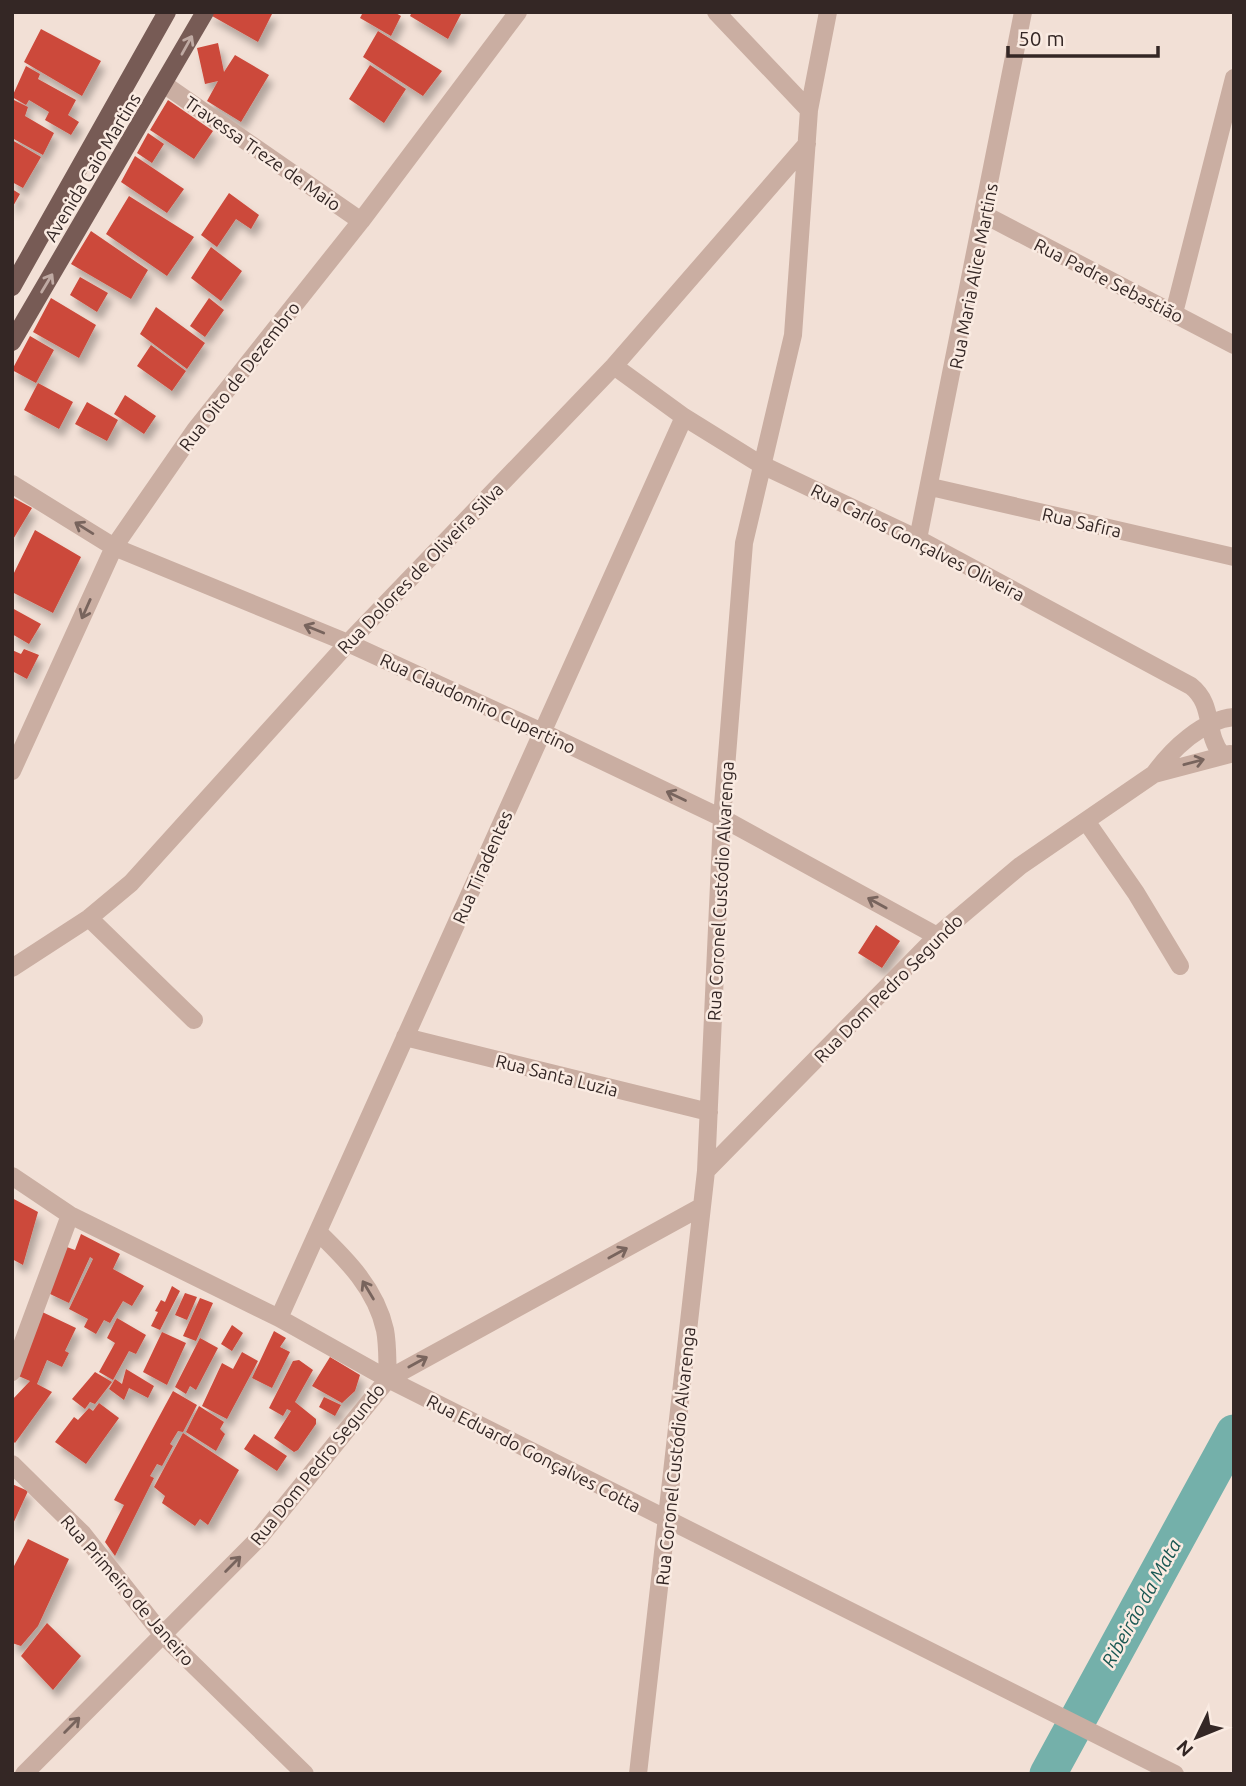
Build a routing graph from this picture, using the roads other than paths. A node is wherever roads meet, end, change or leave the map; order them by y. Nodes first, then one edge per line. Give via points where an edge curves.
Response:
1 (167, 12) edge
2 (205, 12) edge
3 (518, 12) edge
4 (716, 12) edge
5 (828, 12) edge
6 (1023, 12) edge
7 (1234, 78) edge
8 (165, 85) junction
9 (809, 110) junction
10 (807, 144) junction
11 (985, 215) junction
12 (361, 221) junction
13 (12, 287) edge
14 (1174, 313) junction
15 (12, 342) edge
16 (1234, 345) edge
17 (614, 366) junction
18 (684, 417) junction
19 (760, 464) junction
20 (12, 484) edge
21 (930, 487) junction
22 (918, 539) junction
23 (114, 547) junction
24 (1234, 557) edge
25 (348, 643) junction
26 (1234, 717) edge
27 (1210, 723) junction
28 (542, 732) junction
29 (1228, 754) edge
30 (12, 772) edge
31 (1154, 774) junction
32 (722, 818) junction
33 (1086, 821) junction
34 (89, 918) junction
35 (937, 936) junction
36 (1180, 966) dead end
37 (12, 968) edge
38 (194, 1020) dead end
39 (405, 1037) junction
40 (709, 1112) junction
41 (706, 1171) junction
42 (12, 1176) edge
43 (701, 1207) junction
44 (70, 1214) junction
45 (318, 1231) junction
46 (279, 1318) junction
47 (12, 1373) edge
48 (388, 1379) junction
49 (12, 1464) edge
50 (669, 1521) junction
51 (162, 1634) junction
52 (24, 1774) edge
53 (305, 1774) edge
54 (638, 1774) edge
55 (1175, 1774) edge

1 - 13 main road, Avenida Caio Martins
8 -> 2 main road, Avenida Caio Martins
3 - 12 street, Rua Oito de Dezembro
4 - 9 street
5 - 9 street, Rua Coronel Custódio Alvarenga
6 - 11 street, Rua Maria Alice Martins
7 - 14 street
8 - 12 street, Travessa Treze de Maio
15 -> 8 main road, Avenida Caio Martins
9 - 10 street, Rua Coronel Custódio Alvarenga
10 - 17 street, Rua Dolores de Oliveira Silva
10 - 19 street, Rua Coronel Custódio Alvarenga via 793,335
11 - 14 street, Rua Padre Sebastião
11 - 21 street, Rua Maria Alice Martins
12 - 23 street, Rua Oito de Dezembro via 195,430
14 - 16 street, Rua Padre Sebastião
17 - 18 street, Rua Carlos Gonçalves Oliveira
17 - 25 street, Rua Dolores de Oliveira Silva
18 - 19 street, Rua Carlos Gonçalves Oliveira
18 - 28 street, Rua Tiradentes
19 - 22 street, Rua Carlos Gonçalves Oliveira
19 - 32 street, Rua Coronel Custódio Alvarenga via 744,543
23 -> 20 street, Rua Claudomiro Cupertino
21 - 22 street, Rua Maria Alice Martins
21 - 24 street, Rua Safira
22 - 27 street, Rua Carlos Gonçalves Oliveira via 1191,686 1207,705
25 -> 23 street, Rua Claudomiro Cupertino
23 -> 30 street, Rua Oito de Dezembro
25 - 28 street, Rua Claudomiro Cupertino
25 - 34 street, Rua Dolores de Oliveira Silva via 131,883
26 - 27 street, Rua Dom Pedro Segundo
27 - 29 street, Rua Carlos Gonçalves Oliveira via 1215,746
27 - 31 street, Rua Dom Pedro Segundo via 1174,748
32 -> 28 street, Rua Claudomiro Cupertino
28 - 39 street, Rua Tiradentes
31 -> 29 street, Rua Dom Pedro Segundo
31 - 33 street, Rua Dom Pedro Segundo
35 -> 32 street, Rua Claudomiro Cupertino
32 - 40 street, Rua Coronel Custódio Alvarenga
33 - 35 street, Rua Dom Pedro Segundo via 1020,866
33 - 36 street
34 - 37 street, Rua Dolores de Oliveira Silva
34 - 38 street
35 - 41 street, Rua Dom Pedro Segundo
39 - 40 street, Rua Santa Luzia
39 - 45 street, Rua Tiradentes
40 - 41 street, Rua Coronel Custódio Alvarenga
41 - 43 street, Rua Coronel Custódio Alvarenga
42 - 44 street, Rua Eduardo Gonçalves Cotta
48 -> 43 street, Rua Dom Pedro Segundo
43 - 50 street, Rua Coronel Custódio Alvarenga
44 - 46 street, Rua Eduardo Gonçalves Cotta
44 - 47 street
45 - 46 street, Rua Tiradentes
48 -> 45 street via 385,1330 373,1298 353,1266
46 - 48 street, Rua Eduardo Gonçalves Cotta
48 - 50 street, Rua Eduardo Gonçalves Cotta
51 -> 48 street, Rua Dom Pedro Segundo via 259,1538
49 - 51 street, Rua Primeiro de Janeiro via 83,1534
50 - 54 street, Rua Coronel Custódio Alvarenga
50 - 55 street, Rua Eduardo Gonçalves Cotta
52 -> 51 street, Rua Dom Pedro Segundo
51 - 53 street, Rua Primeiro de Janeiro

